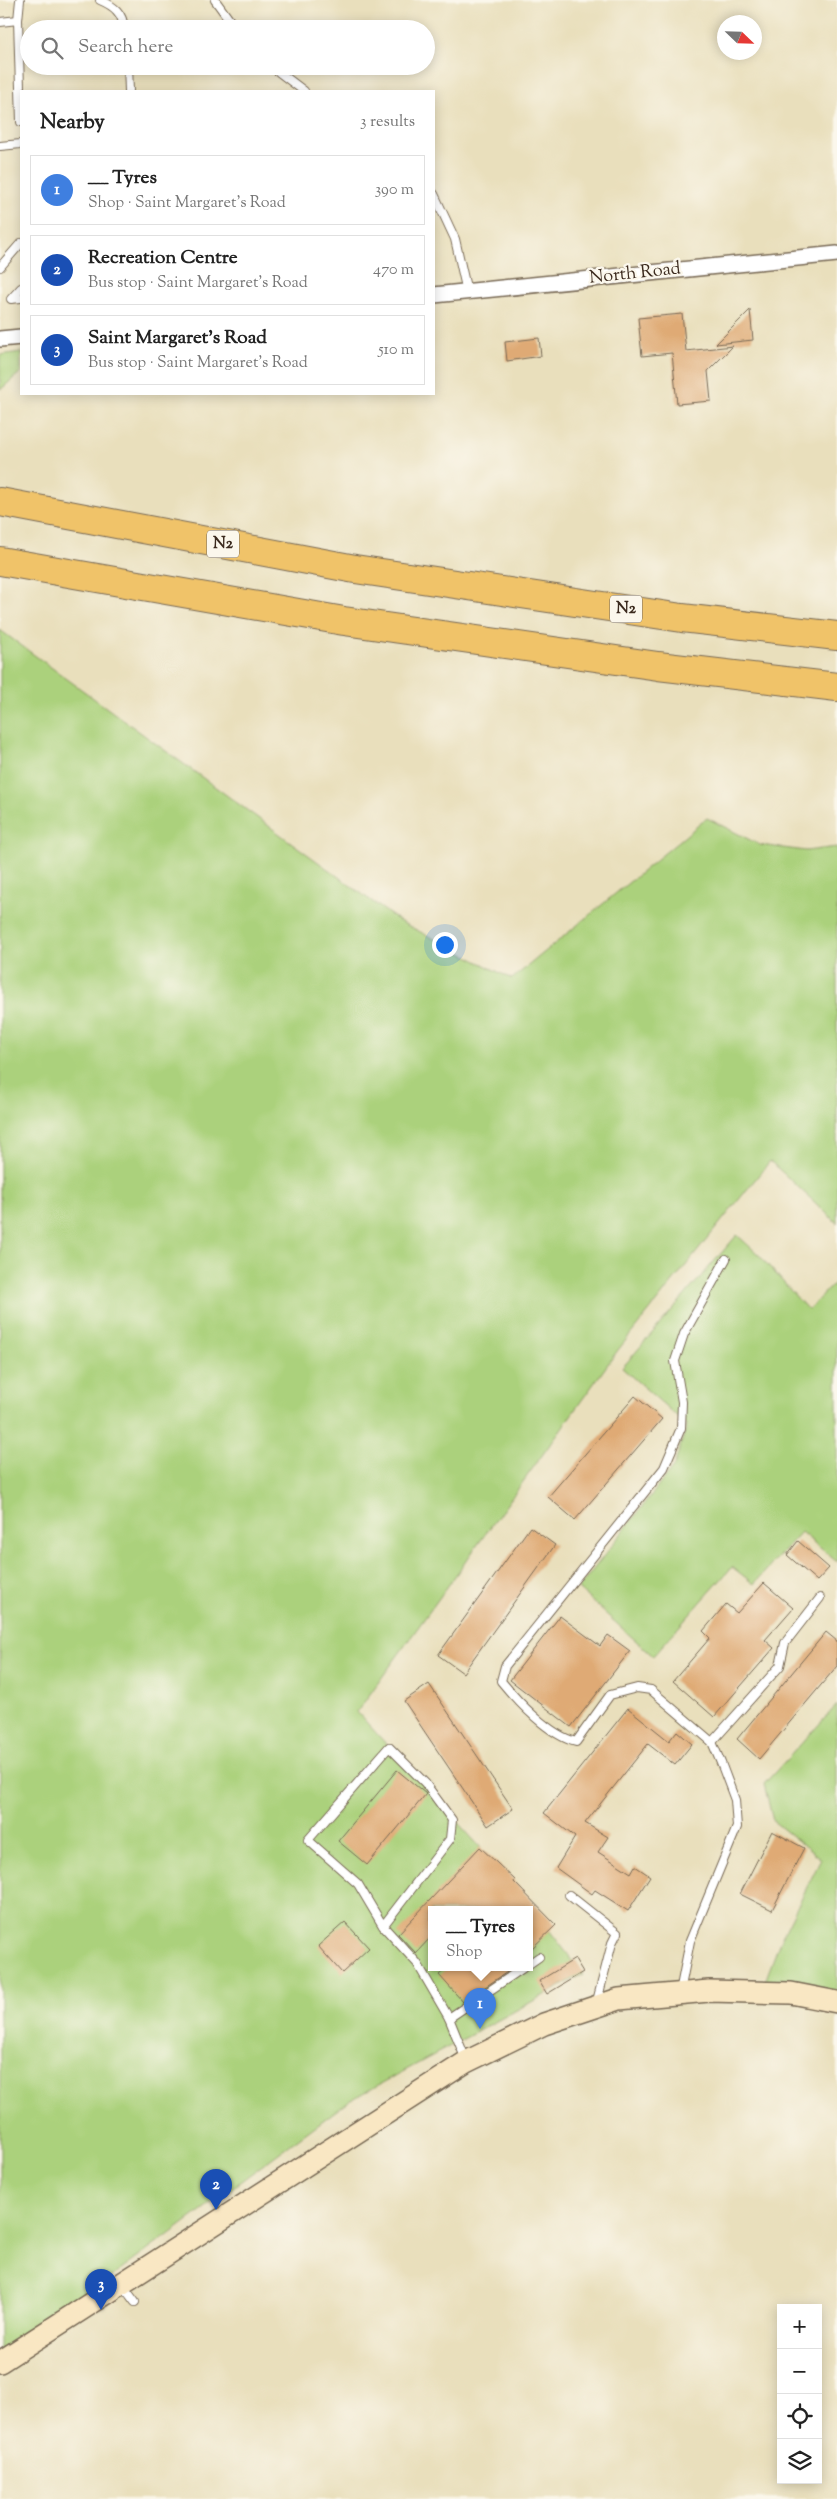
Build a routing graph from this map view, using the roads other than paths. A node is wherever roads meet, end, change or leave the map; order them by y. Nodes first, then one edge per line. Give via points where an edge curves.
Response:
1 (20, 0) edge
2 (100, 0) edge
3 (215, 0) edge
4 (18, 20) junction
5 (123, 20) edge
6 (229, 20) edge
7 (0, 22) edge
8 (128, 75) edge
9 (283, 75) edge
10 (20, 90) edge
11 (129, 90) edge
12 (303, 90) edge
13 (20, 144) edge
14 (0, 146) edge
15 (435, 196) edge
16 (20, 244) edge
17 (837, 254) edge
18 (0, 266) edge
19 (20, 289) edge
20 (467, 292) junction
21 (435, 295) edge
22 (20, 298) edge
23 (20, 337) edge
24 (0, 339) edge
25 (0, 502) edge
26 (0, 561) edge
27 (0, 579) edge
28 (306, 615) junction
29 (837, 636) edge
30 (837, 687) edge
31 (726, 1259) dead end
32 (820, 1598) dead end
33 (712, 1742) junction
34 (569, 1896) dead end
35 (383, 1926) junction
36 (539, 1957) dead end
37 (533, 1961) edge
38 (519, 1971) edge
39 (680, 1992) junction
40 (837, 2002) edge
41 (596, 2007) junction
42 (449, 2018) junction
43 (466, 2062) junction
44 (122, 2284) junction
45 (135, 2302) dead end
46 (0, 2362) edge

1 - 4 lane
2 - 5 lane via 117,10
3 - 6 lane
4 - 7 lane
4 - 10 lane
8 - 11 lane
9 - 12 lane
13 - 14 lane
15 - 20 lane via 454,239
16 - 18 lane
17 - 20 street, North Road
19 - 22 lane via 11,299
20 - 21 street, North Road
23 - 24 street
25 - 29 highway, N2 via 364,570 682,618
26 - 28 highway
27 - 28 highway via 160,603
28 - 30 highway via 648,664
31 - 33 lane via 684,1334 675,1361 682,1402 681,1428 664,1468 505,1666 501,1681 563,1738 576,1742 610,1695 638,1688 651,1690
32 - 33 lane via 785,1642 780,1666
33 - 39 lane via 735,1800 737,1827 690,1941
34 - 41 lane via 617,1933
35 - 35 lane via 450,1839 452,1820 425,1783 389,1747 308,1840 358,1884
35 - 42 lane via 417,1963
36 - 37 lane
38 - 42 lane
39 - 40 main road via 791,1993
39 - 41 main road via 619,1999
41 - 43 main road via 544,2024
42 - 43 lane
43 - 44 main road
44 - 45 lane
44 - 46 main road

